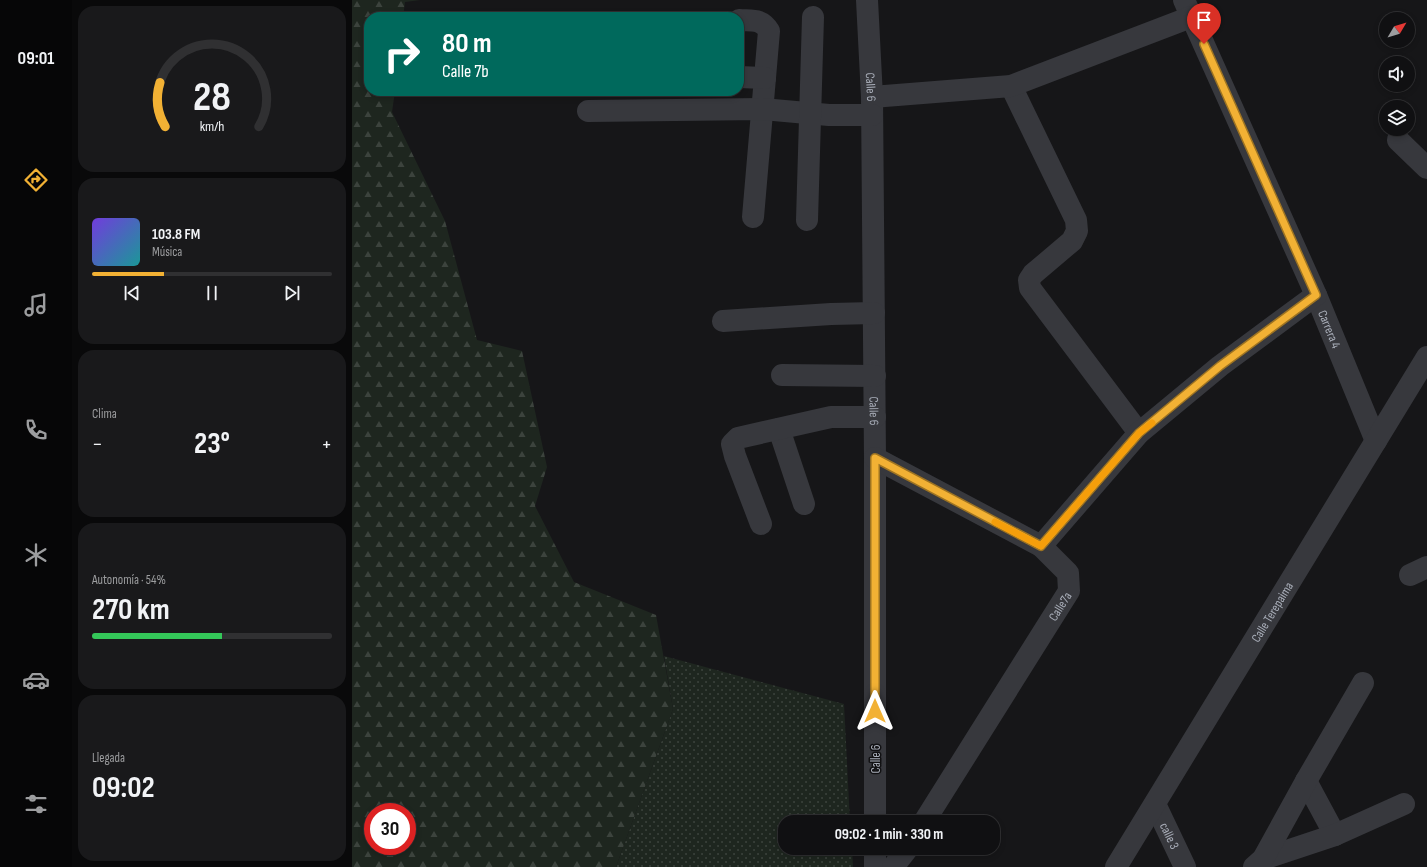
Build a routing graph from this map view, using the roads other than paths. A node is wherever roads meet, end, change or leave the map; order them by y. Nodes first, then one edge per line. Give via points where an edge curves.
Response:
1 (867, 0) edge
2 (1187, 8) edge
3 (813, 17) dead end
4 (744, 20) edge
5 (744, 77) edge
6 (765, 78) junction
7 (1011, 86) junction
8 (872, 106) junction
9 (762, 109) junction
10 (588, 111) dead end
11 (810, 113) junction
12 (1398, 140) dead end
13 (1427, 168) edge
14 (753, 217) dead end
15 (807, 220) dead end
16 (1316, 295) junction
17 (874, 313) junction
18 (723, 321) dead end
19 (1427, 357) edge
20 (782, 375) dead end
21 (875, 376) junction
22 (875, 417) junction
23 (779, 429) junction
24 (1139, 433) junction
25 (1376, 441) junction
26 (875, 458) junction
27 (804, 504) dead end
28 (761, 524) dead end
29 (1041, 546) junction
30 (1363, 683) dead end
31 (1306, 781) junction
32 (1155, 804) junction
33 (1404, 804) dead end
34 (875, 815) edge
35 (928, 815) edge
36 (1335, 835) junction
37 (875, 855) edge
38 (902, 855) edge
39 (1258, 863) edge
40 (875, 867) edge
41 (893, 867) edge
42 (1116, 867) edge
43 (1185, 867) edge

1 - 8 street, Calle 6
2 - 7 street
2 - 16 street, Carrera 4
3 - 11 street
4 - 6 street via 758,21 769,31
5 - 6 street
6 - 9 street
7 - 8 street
7 - 24 street via 1076,220 1077,231 1072,241 1033,274 1029,280 1030,288
8 - 11 street via 829,115
8 - 17 street, Calle 6
9 - 10 street
9 - 11 street
9 - 14 street
11 - 15 street
12 - 13 street
16 - 24 street via 1220,366
16 - 25 street, Carrera 4
17 - 18 street
17 - 21 street, Calle 6
19 - 25 street, Calle Terepaima
20 - 21 street
21 - 22 street, Calle 6
22 - 23 street via 831,417
22 - 26 street, Calle 6
23 - 27 street
23 - 28 street via 738,438 732,444
24 - 29 street
25 - 32 street, Calle Terepaima
26 - 29 street, Calle7a
26 - 34 street, Calle 6
29 - 35 street, Calle7a via 1068,574 1069,591
30 - 31 street
31 - 36 street
31 - 39 street
32 - 42 street, Calle Terepaima
32 - 43 street, calle 3
33 - 36 street
36 - 39 street
37 - 40 street
38 - 41 street

